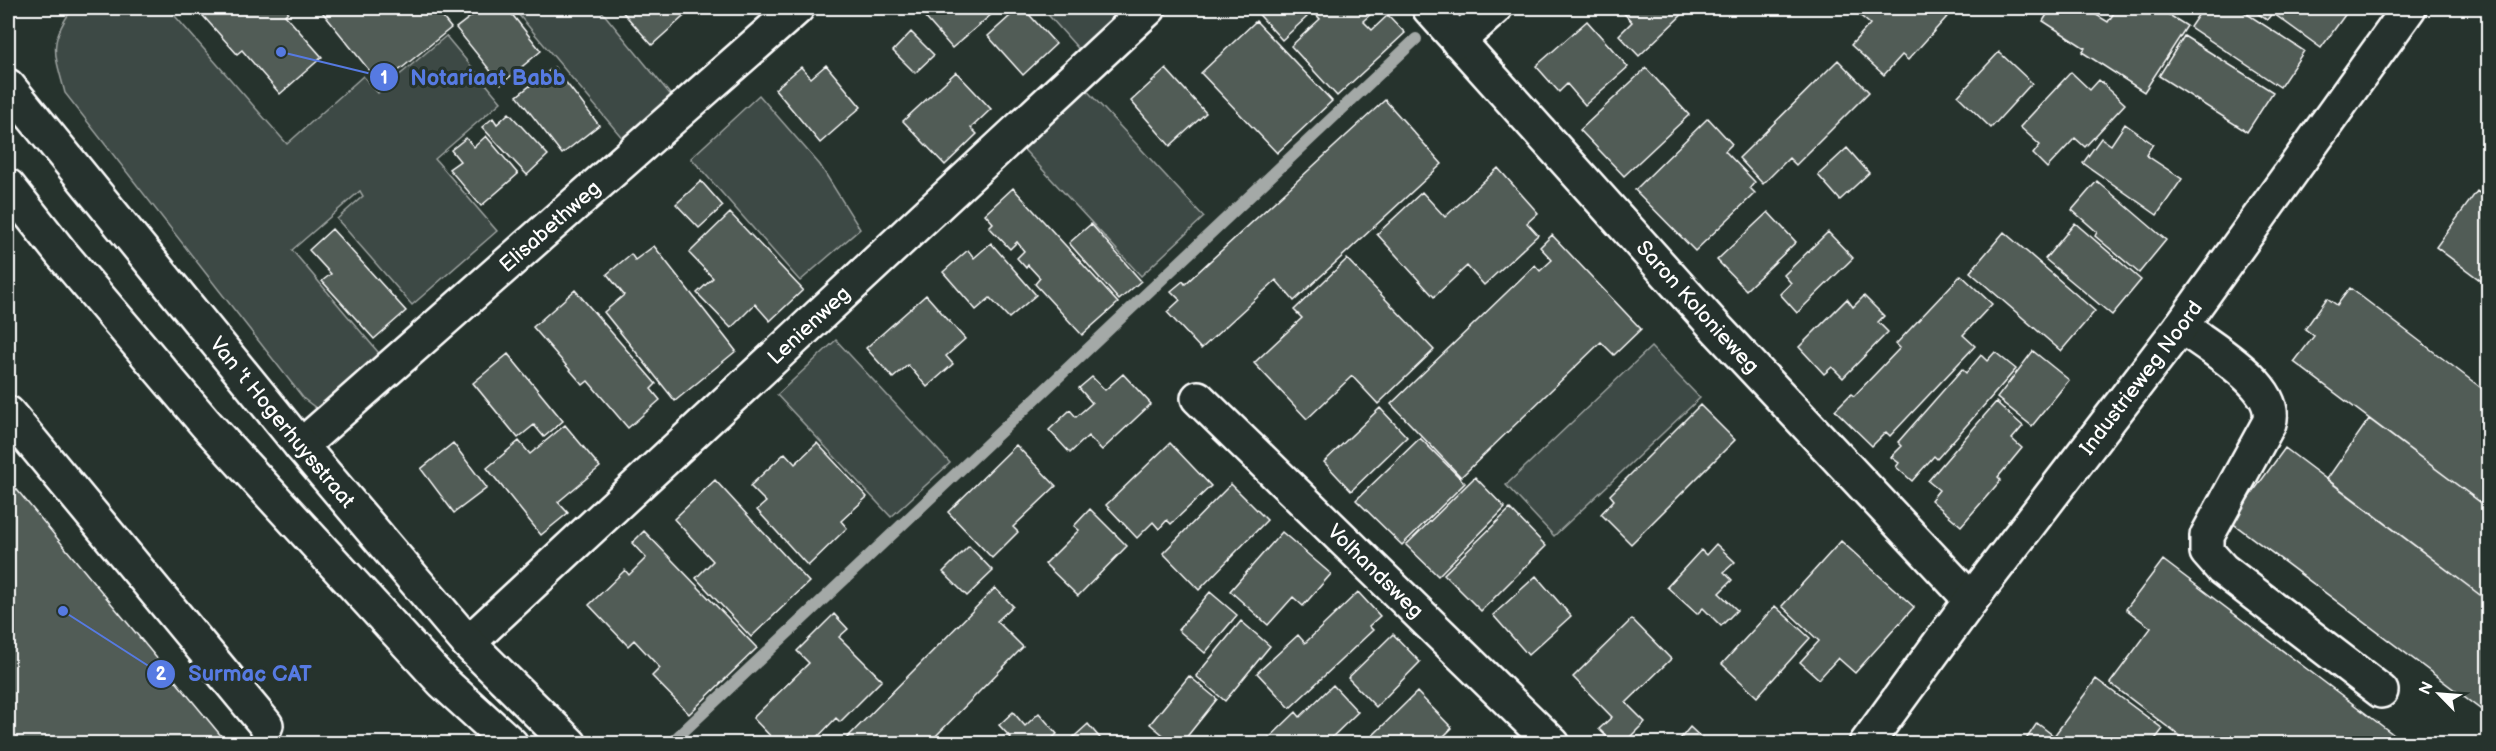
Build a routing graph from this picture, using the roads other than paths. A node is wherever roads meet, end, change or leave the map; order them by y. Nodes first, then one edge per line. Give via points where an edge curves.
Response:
1 (797, 8) edge
2 (1149, 8) edge
3 (1429, 8) edge
4 (1495, 8) edge
5 (2409, 8) edge
6 (1458, 41) junction
7 (8, 86) edge
8 (8, 186) edge
9 (2181, 326) junction
10 (1198, 399) dead end
11 (8, 413) edge
12 (301, 446) junction
13 (1971, 600) junction
14 (468, 643) junction
15 (2381, 691) dead end
16 (266, 725) dead end
17 (511, 744) edge
18 (570, 744) edge
19 (1553, 744) edge
20 (1866, 744) edge

1 - 12 street, Elisabethweg
2 - 14 street, Lenienweg
3 - 6 street, Saron Kolonieweg
4 - 6 street
5 - 9 street, Industrieweg Noord
6 - 13 street, Saron Kolonieweg via 1717,329
7 - 12 street, Van 't Hogerhuysstraat
8 - 17 street via 206,424 443,682
9 - 13 street, Industrieweg Noord
9 - 15 street via 2255,381 2271,413 2207,536 2207,552 2222,569
10 - 19 street, Volhandsweg
11 - 16 street
12 - 14 street, Van 't Hogerhuysstraat
13 - 20 street, Industrieweg Noord
14 - 18 street, Van 't Hogerhuysstraat

